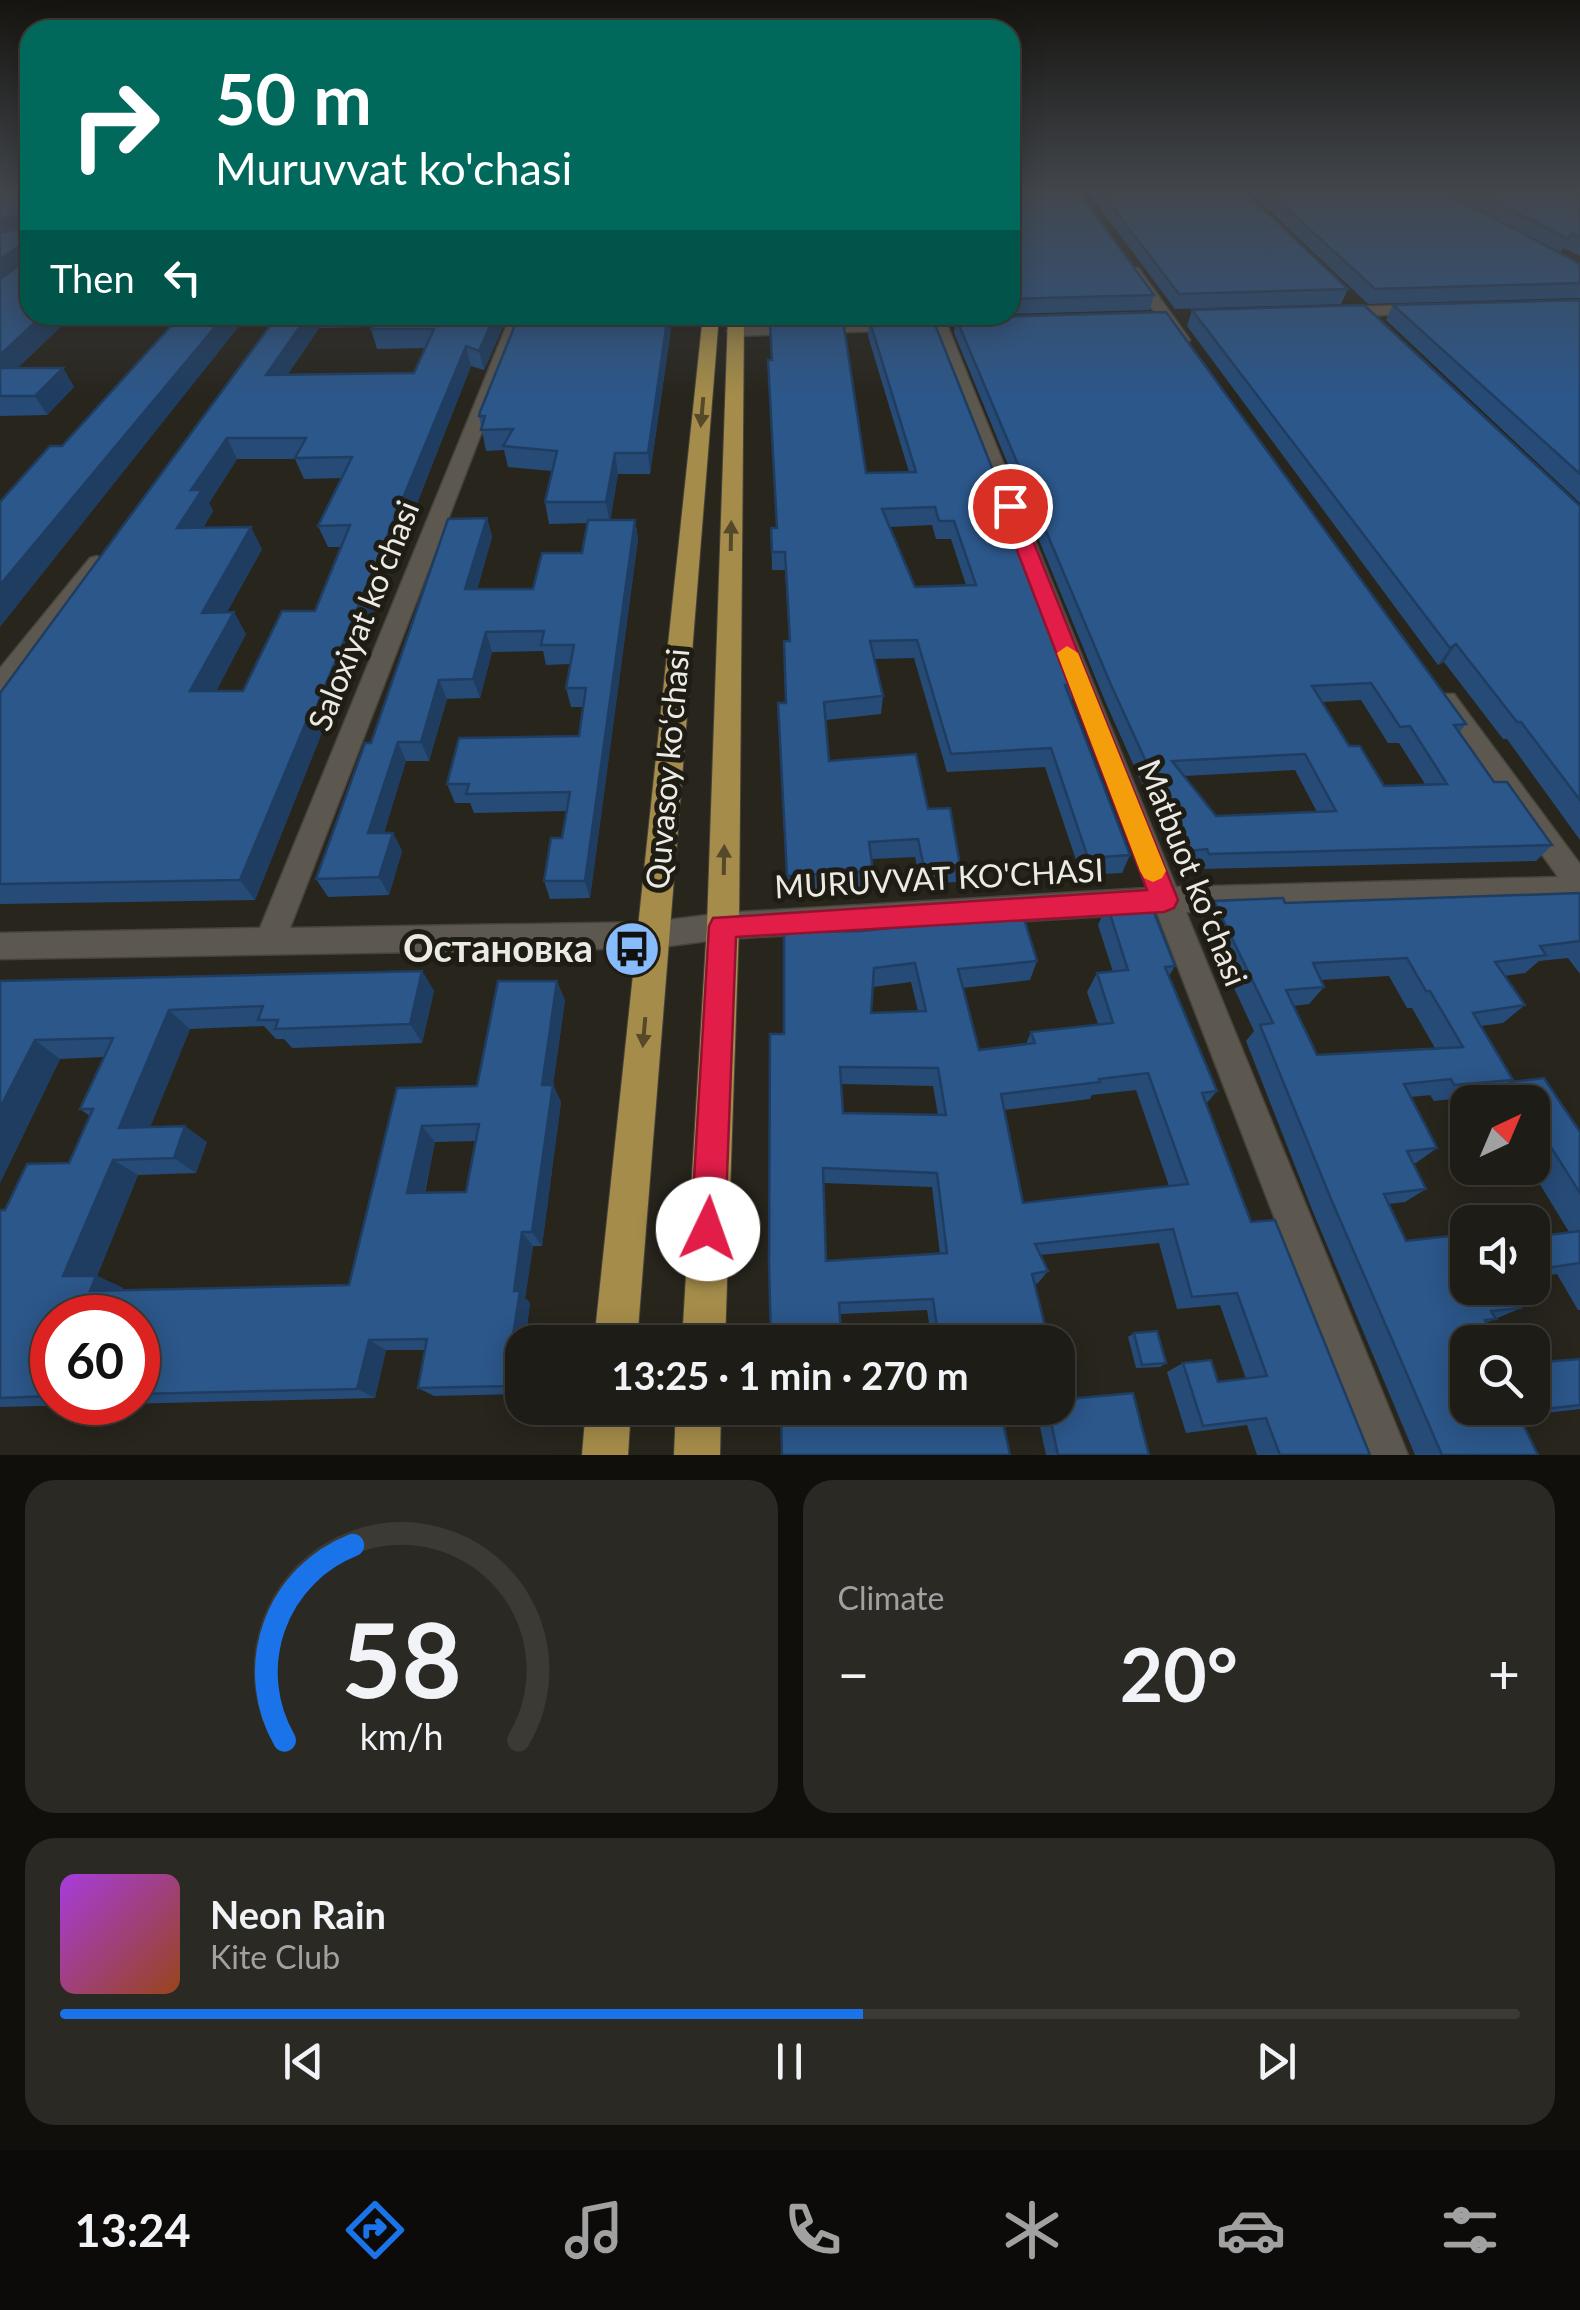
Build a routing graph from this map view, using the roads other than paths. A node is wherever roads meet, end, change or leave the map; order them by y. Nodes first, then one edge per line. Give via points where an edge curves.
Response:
1 (1125, 260) edge
2 (1348, 298) edge
3 (1441, 309) edge
4 (1361, 312) junction
5 (1322, 313) edge
6 (1375, 324) edge
7 (515, 325) edge
8 (726, 325) edge
9 (727, 325) edge
10 (945, 325) edge
11 (1190, 351) edge
12 (112, 544) edge
13 (1431, 681) edge
14 (0, 685) edge
15 (1580, 887) edge
16 (1164, 900) junction
17 (722, 926) junction
18 (653, 935) junction
19 (270, 940) junction
20 (0, 946) edge
21 (617, 1325) edge
22 (703, 1325) edge
23 (607, 1425) edge
24 (699, 1425) edge
25 (604, 1455) edge
26 (697, 1455) edge
27 (1387, 1455) edge

1 - 11 street
2 - 4 street
3 - 4 street
4 - 5 street
4 - 6 street
7 - 19 street, Saloxiyat koʻchasi
8 -> 18 main road, Quvasoy koʻchasi
17 -> 9 main road, Quvasoy koʻchasi
10 - 16 street, Matbuot koʻchasi
12 - 14 street
13 - 15 street
15 - 16 street, MURUVVAT KO'CHASI
16 - 17 street, MURUVVAT KO'CHASI
16 - 27 street, Matbuot koʻchasi
17 - 18 street, MURUVVAT KO'CHASI
17 - 22 main road, Quvasoy koʻchasi
18 - 19 street
18 -> 21 main road, Quvasoy koʻchasi
19 - 20 street
23 - 25 main road
24 - 26 main road

